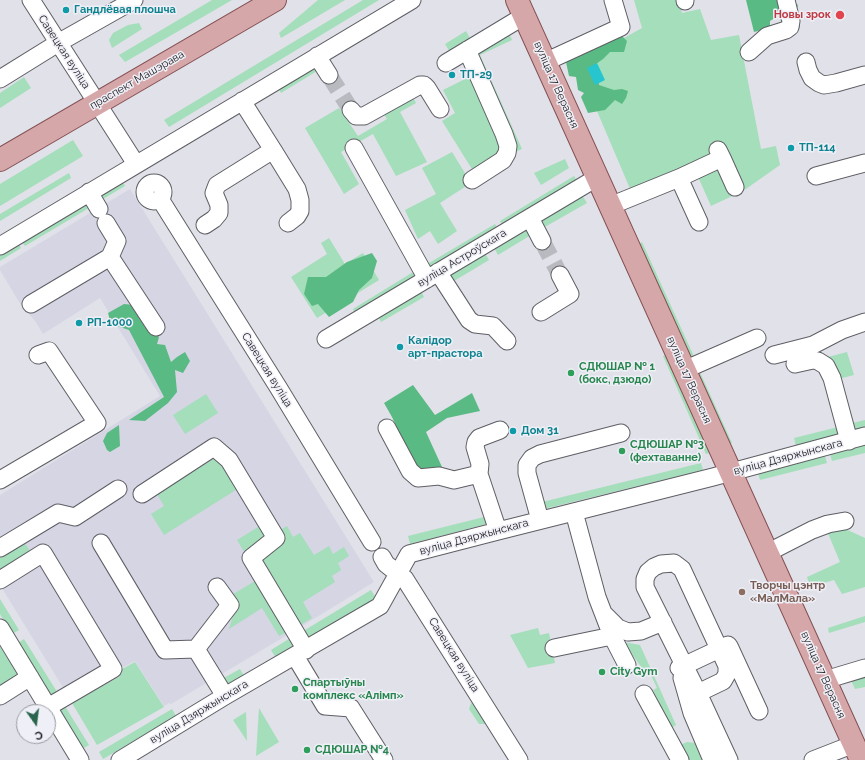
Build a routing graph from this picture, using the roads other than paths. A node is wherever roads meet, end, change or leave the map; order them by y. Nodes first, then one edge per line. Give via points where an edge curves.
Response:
1 (31, 0) edge
2 (134, 0) edge
3 (275, 0) edge
4 (412, 0) edge
5 (613, 0) edge
6 (786, 0) edge
7 (521, 8) edge
8 (58, 43) junction
9 (467, 50) junction
10 (749, 52) dead end
11 (317, 56) junction
12 (545, 62) junction
13 (806, 62) dead end
14 (446, 63) dead end
15 (329, 75) tunnel mouth
16 (865, 75) edge
17 (0, 79) edge
18 (242, 101) junction
19 (97, 103) junction
20 (351, 110) tunnel mouth
21 (440, 110) dead end
22 (354, 148) dead end
23 (273, 150) junction
24 (0, 160) edge
25 (865, 163) edge
26 (144, 175) junction
27 (816, 176) dead end
28 (598, 178) junction
29 (679, 178) junction
30 (472, 180) dead end
31 (735, 187) dead end
32 (89, 192) junction
33 (610, 206) junction
34 (530, 218) junction
35 (699, 222) dead end
36 (288, 223) dead end
37 (205, 225) dead end
38 (542, 241) tunnel mouth
39 (0, 246) edge
40 (110, 257) junction
41 (433, 276) junction
42 (560, 276) tunnel mouth
43 (30, 304) dead end
44 (541, 312) dead end
45 (865, 322) edge
46 (156, 327) dead end
47 (757, 338) dead end
48 (326, 339) dead end
49 (507, 341) dead end
50 (38, 355) dead end
51 (774, 355) dead end
52 (795, 364) dead end
53 (684, 370) junction
54 (387, 428) dead end
55 (500, 430) dead end
56 (621, 433) dead end
57 (857, 438) edge
58 (731, 472) junction
59 (479, 474) junction
60 (0, 480) edge
61 (118, 489) dead end
62 (142, 494) dead end
63 (574, 512) junction
64 (540, 520) junction
65 (845, 521) dead end
66 (498, 530) junction
67 (101, 543) dead end
68 (0, 548) edge
69 (767, 553) junction
70 (399, 573) junction
71 (0, 580) edge
72 (217, 587) dead end
73 (597, 597) junction
74 (604, 614) junction
75 (657, 624) junction
76 (0, 628) edge
77 (612, 636) junction
78 (728, 645) junction
79 (554, 648) dead end
80 (196, 649) junction
81 (300, 653) junction
82 (627, 665) dead end
83 (679, 668) junction
84 (865, 668) edge
85 (30, 678) junction
86 (825, 680) junction
87 (698, 692) junction
88 (644, 694) dead end
89 (0, 696) edge
90 (225, 696) junction
91 (46, 704) edge
92 (53, 704) edge
93 (759, 711) dead end
94 (56, 720) edge
95 (857, 752) edge
96 (80, 760) edge
97 (120, 760) edge
98 (384, 760) edge
99 (519, 760) edge
100 (680, 760) edge
101 (712, 760) edge
102 (721, 760) edge
103 (729, 760) edge
104 (813, 760) edge

1 - 8 street, Савецкая вуліца
2 - 8 street
3 - 19 main road, праспект Машэрава
4 - 11 street
5 - 12 street via 621,27
6 - 10 street via 790,27 767,36
7 - 9 street
7 - 12 main road, вуліца 17 Верасня
8 - 17 street
8 - 19 street, Савецкая вуліца
9 - 14 street
9 - 30 street via 508,146 503,160
11 - 15 street
11 - 18 street
12 - 28 main road, вуліца 17 Верасня
13 - 16 street via 812,78 824,85
18 - 23 street
18 - 26 street
19 - 24 main road, праспект Машэрава
19 - 26 street, Савецкая вуліца
20 - 21 street via 356,116 364,116 420,85 427,88
22 - 41 street
23 - 36 street via 297,189 300,200 300,211
23 - 37 street via 217,185 214,193 219,213
25 - 27 street
26 - 32 street
26 - 70 street, Савецкая вуліца via 147,197 154,201 160,199 278,387 372,542 368,549 370,554 376,558 382,557 386,564
28 - 33 main road, вуліца 17 Верасня
28 - 34 street, вуліца Астроўскага
29 - 31 street via 720,154
29 - 33 street
29 - 35 street
32 - 39 street
32 - 40 street via 117,241
33 - 53 main road, вуліца 17 Верасня
34 - 38 street
34 - 41 street, вуліца Астроўскага
40 - 43 street
40 - 46 street
41 - 48 street, вуліца Астроўскага
41 - 49 street via 469,320 475,324 493,326
42 - 44 street via 570,294
45 - 51 street via 813,345
47 - 53 street
50 - 60 street via 49,351 97,423
52 - 57 street via 813,360 826,366
53 - 58 main road, вуліца 17 Верасня
54 - 59 street via 410,471 418,478 439,476 454,480
55 - 59 street via 479,438 476,442
56 - 64 street via 532,458 527,465 527,473
57 - 58 street, вуліца Дзяржынскага
58 - 63 street, вуліца Дзяржынскага
58 - 69 main road, вуліца 17 Верасня
59 - 66 street
61 - 68 street via 75,517 58,513
62 - 81 street via 214,447 229,460 276,538 251,558
63 - 64 street, вуліца Дзяржынскага
63 - 73 street
64 - 66 street, вуліца Дзяржынскага
65 - 69 street via 812,530
66 - 70 street, вуліца Дзяржынскага via 409,554
67 - 80 street via 165,650
69 - 86 main road, вуліца 17 Верасня
70 - 81 street, вуліца Дзяржынскага via 380,606
70 - 99 street, Савецкая вуліца
71 - 92 street via 43,553 113,668
72 - 80 street via 230,605
73 - 74 street
73 - 75 street via 622,621 633,626
74 - 75 street via 624,631 637,632
74 - 77 street
75 - 87 street
75 - 87 street via 645,579 654,567 674,563 682,569 727,666 727,674 723,681
76 - 85 street
77 - 79 street
77 - 82 street
78 - 83 street
78 - 83 street via 698,579 692,573 684,571 667,574 650,586 646,602
78 - 93 street
80 - 90 street
81 - 90 street, вуліца Дзяржынскага
81 - 98 street via 325,706 352,708
83 - 101 street via 692,713
84 - 86 street
85 - 89 street
85 - 91 street
86 - 95 main road, вуліца 17 Верасня
87 - 102 street via 701,712
87 - 103 street
88 - 100 street
90 - 97 street, вуліца Дзяржынскага
94 - 96 street
95 - 104 street

